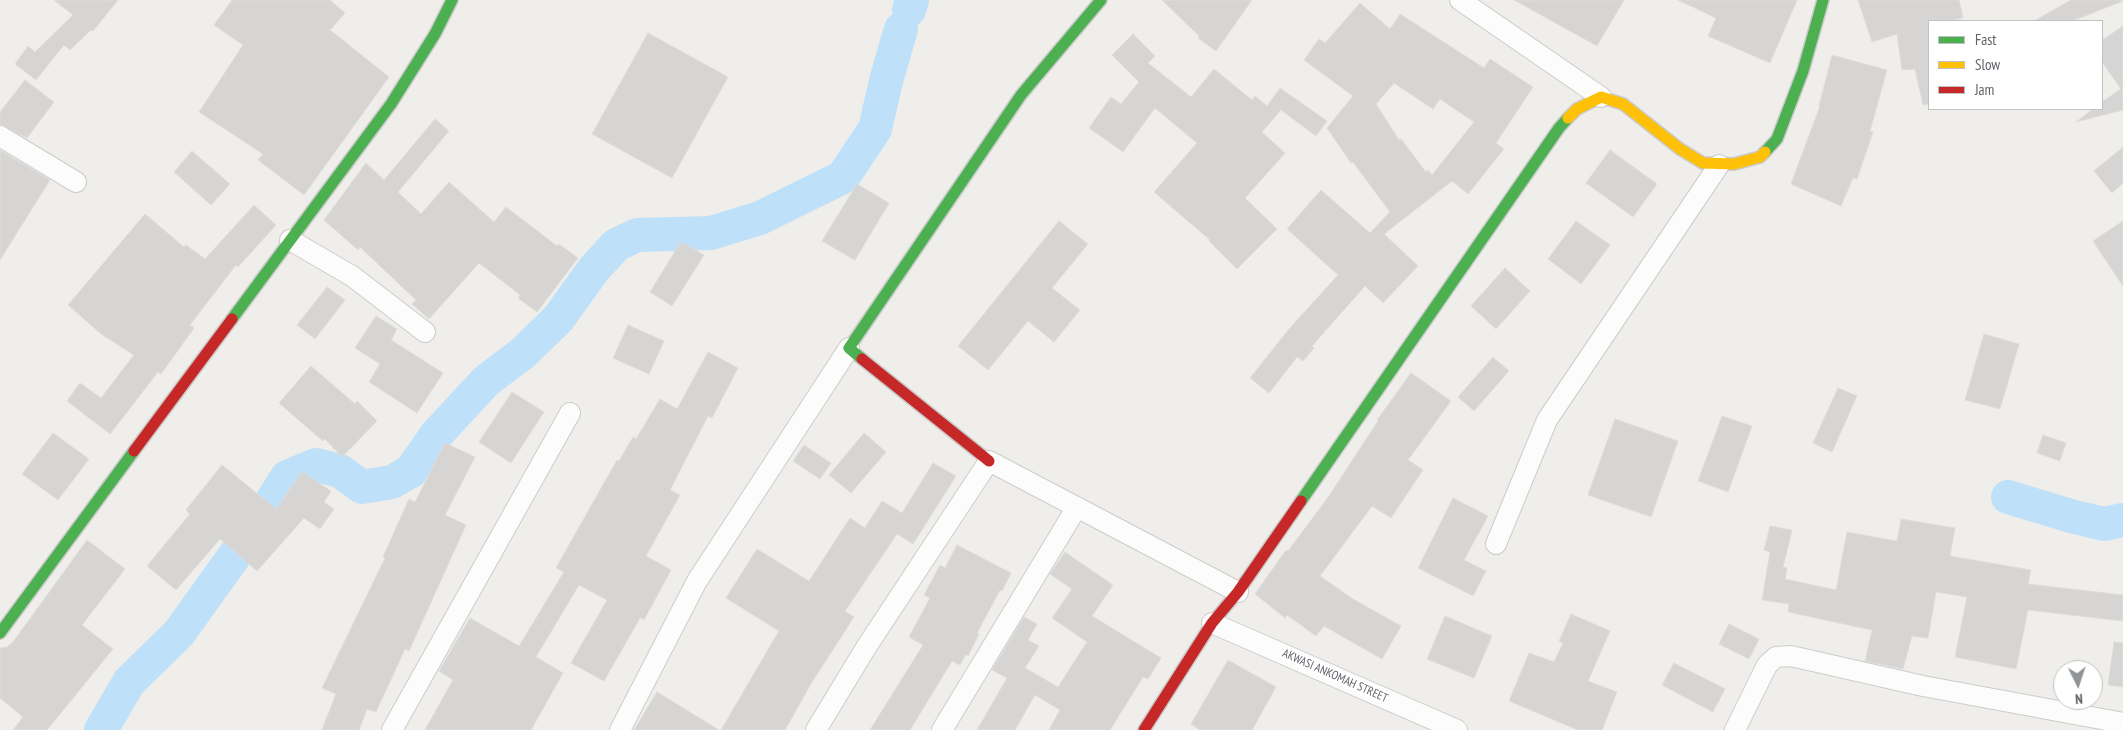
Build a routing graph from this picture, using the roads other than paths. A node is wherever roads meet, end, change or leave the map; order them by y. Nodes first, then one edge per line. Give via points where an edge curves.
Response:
1 (452, 0) edge
2 (1101, 0) edge
3 (1460, 0) edge
4 (1822, 0) edge
5 (1601, 97) junction
6 (0, 136) edge
7 (1718, 165) junction
8 (76, 182) dead end
9 (290, 240) junction
10 (426, 332) dead end
11 (849, 348) junction
12 (570, 413) dead end
13 (989, 461) junction
14 (1077, 507) junction
15 (1496, 544) dead end
16 (1238, 592) junction
17 (1212, 623) junction
18 (0, 634) edge
19 (2123, 723) edge
20 (392, 730) edge
21 (620, 730) edge
22 (816, 730) edge
23 (942, 730) edge
24 (1144, 730) edge
25 (1457, 730) edge
26 (1735, 730) edge

1 - 9 street via 435,34 391,104
2 - 11 street via 1021,95
3 - 5 street
4 - 7 street via 1802,72 1777,139 1760,157
5 - 7 street via 1623,104 1703,164
5 - 16 street via 1578,109 1559,128
6 - 8 street
7 - 15 street via 1547,420
9 - 10 street via 352,276
9 - 18 street
11 - 13 street
11 - 21 street via 698,580
12 - 20 street
13 - 14 street
13 - 22 street via 867,646
14 - 16 street
14 - 23 street
16 - 17 street
17 - 24 street
17 - 25 street, AKWASI ANKOMAH STREET
19 - 26 street via 1923,686 1791,656 1776,657 1767,665

